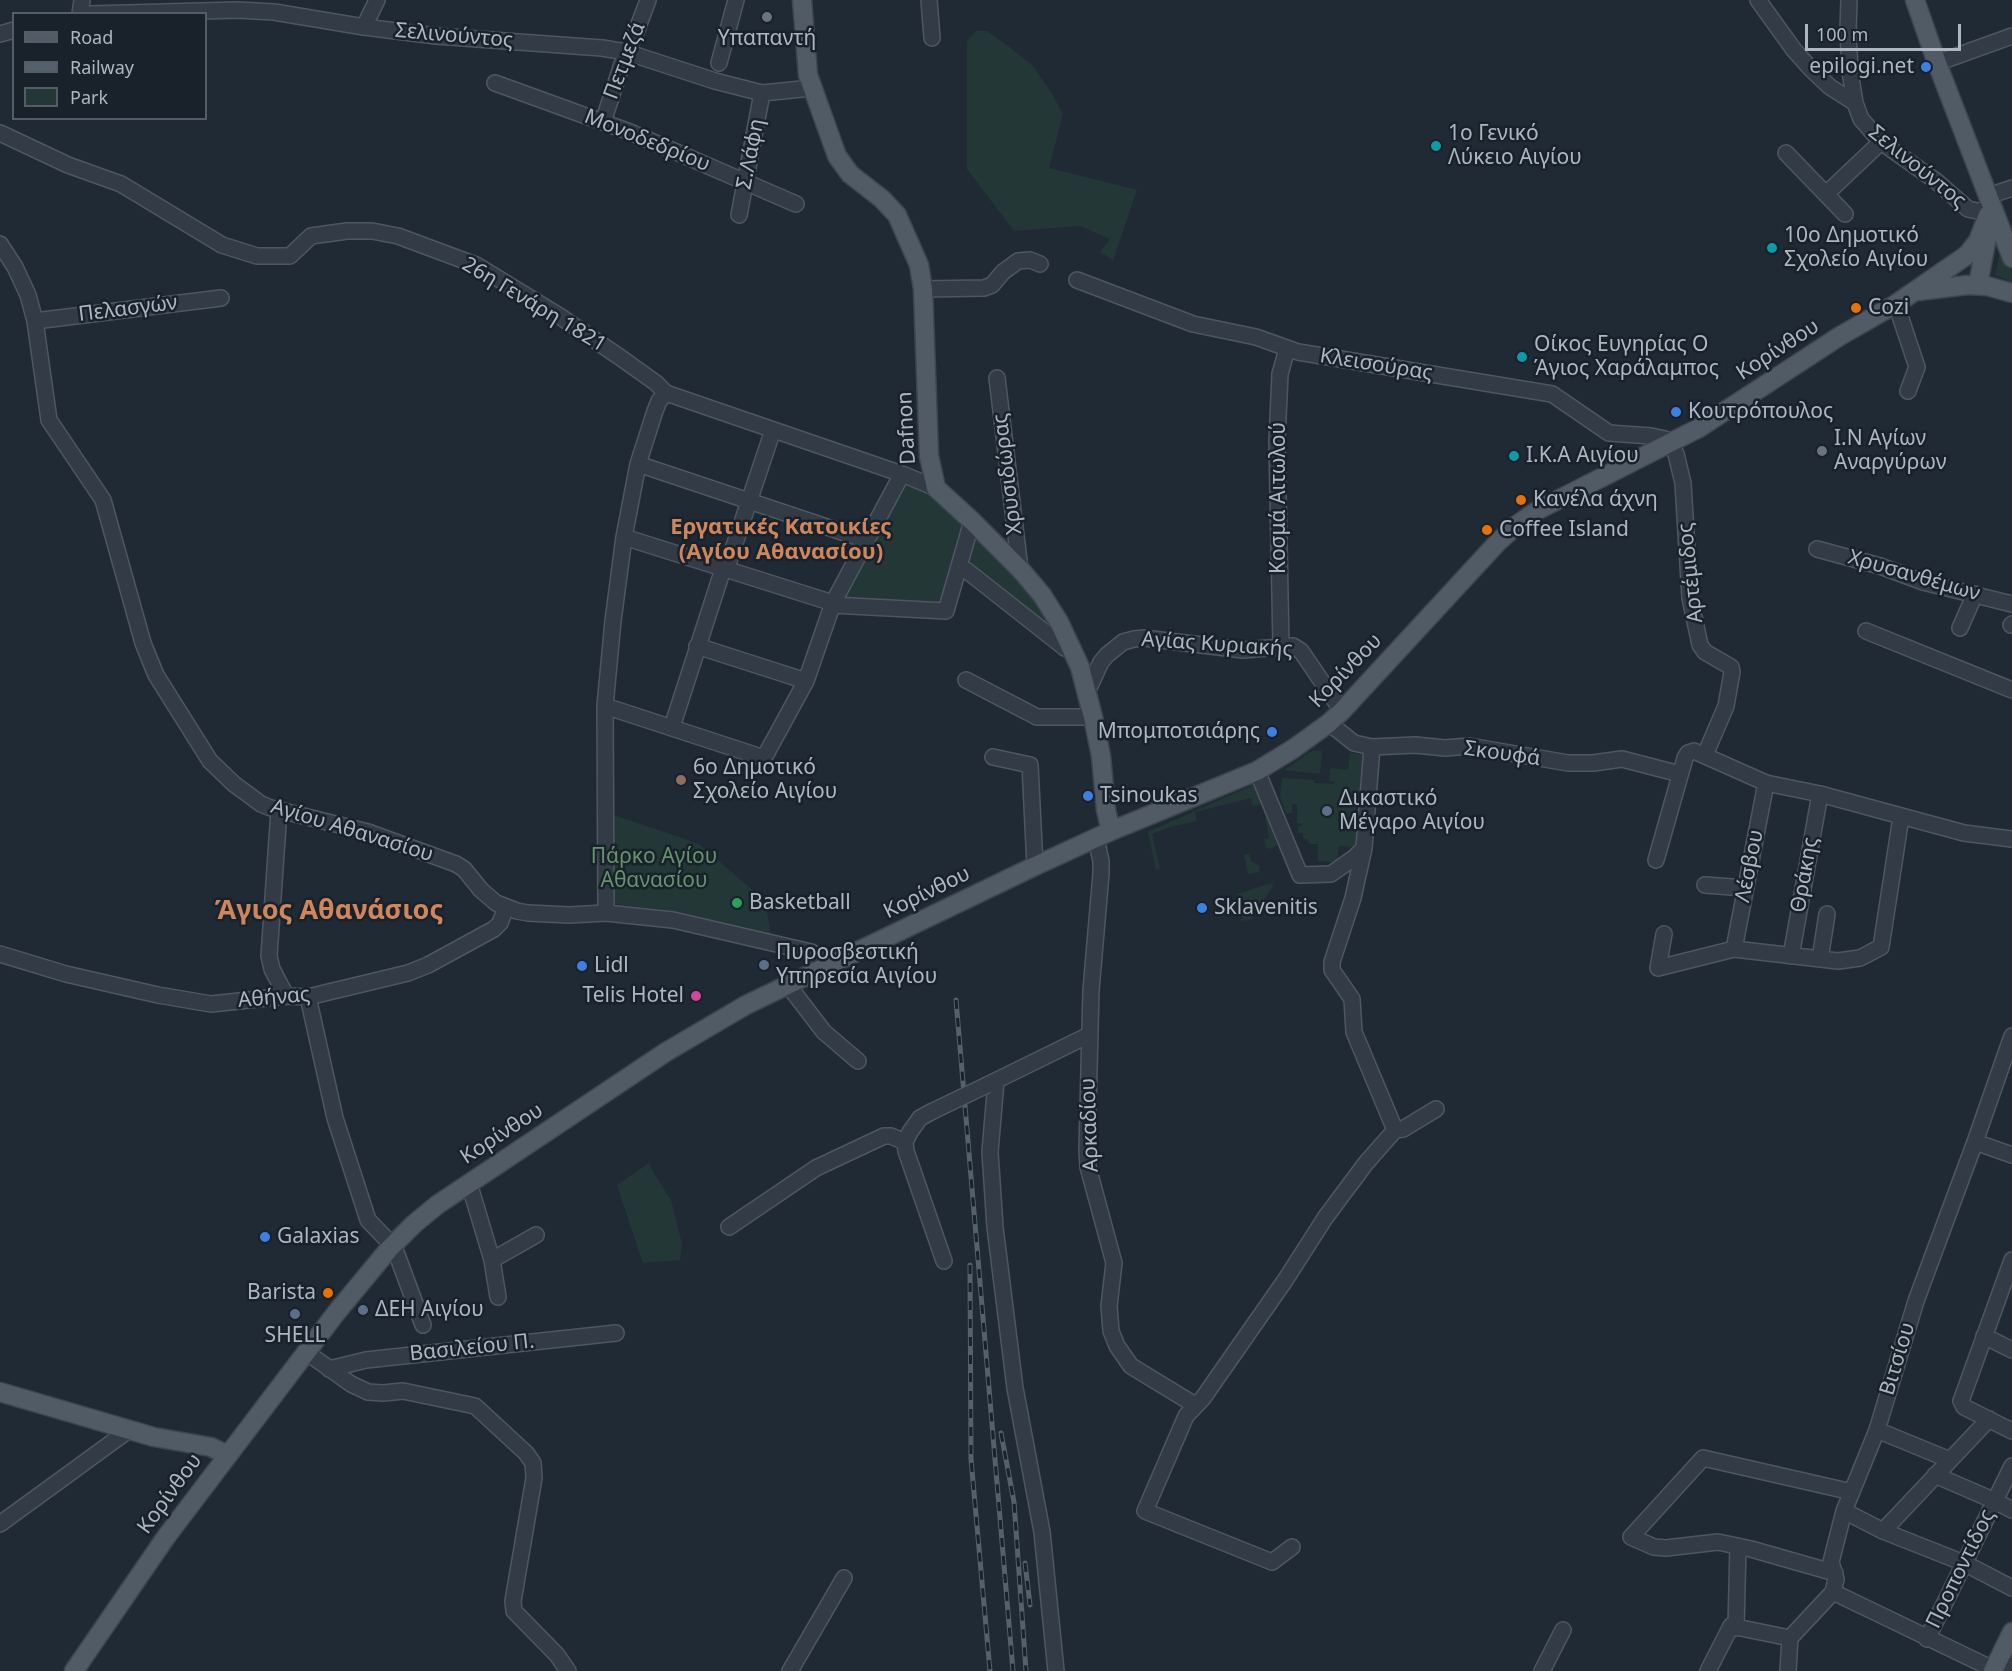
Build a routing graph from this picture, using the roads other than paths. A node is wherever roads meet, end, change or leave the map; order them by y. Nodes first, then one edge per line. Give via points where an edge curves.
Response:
1 (377, 0) edge
2 (648, 0) edge
3 (736, 0) edge
4 (802, 0) edge
5 (929, 0) edge
6 (1758, 0) edge
7 (1849, 0) edge
8 (1915, 0) edge
9 (181, 6) edge
10 (113, 12) edge
11 (364, 27) junction
12 (2012, 36) edge
13 (933, 38) dead end
14 (626, 52) junction
15 (719, 63) dead end
16 (1936, 63) junction
17 (495, 83) dead end
18 (812, 88) junction
19 (762, 93) junction
20 (1855, 104) junction
21 (603, 122) junction
22 (0, 133) edge
23 (1881, 142) junction
24 (1786, 153) dead end
25 (747, 182) junction
26 (2012, 188) edge
27 (1826, 194) junction
28 (796, 204) dead end
29 (1990, 210) junction
30 (1845, 214) dead end
31 (739, 215) dead end
32 (2, 252) edge
33 (2012, 258) edge
34 (1040, 264) dead end
35 (1931, 278) junction
36 (1077, 280) dead end
37 (1983, 281) junction
38 (2012, 288) edge
39 (923, 289) junction
40 (1914, 292) junction
41 (2012, 293) edge
42 (221, 298) dead end
43 (1896, 304) junction
44 (35, 321) junction
45 (1287, 349) junction
46 (997, 378) dead end
47 (1908, 391) dead end
48 (666, 393) junction
49 (773, 430) junction
50 (1671, 444) junction
51 (638, 464) junction
52 (902, 474) junction
53 (934, 480) junction
54 (749, 501) junction
55 (972, 521) junction
56 (624, 537) junction
57 (866, 540) junction
58 (1817, 549) dead end
59 (1020, 569) junction
60 (724, 570) junction
61 (966, 570) dead end
62 (1975, 594) junction
63 (832, 604) junction
64 (2012, 604) edge
65 (1960, 628) dead end
66 (1866, 631) dead end
67 (697, 646) junction
68 (1281, 647) junction
69 (1074, 652) junction
70 (966, 680) dead end
71 (806, 681) junction
72 (2012, 690) edge
73 (1087, 692) junction
74 (605, 706) junction
75 (1342, 711) junction
76 (1093, 717) junction
77 (1329, 723) junction
78 (672, 727) junction
79 (1372, 747) junction
80 (1705, 755) junction
81 (993, 757) dead end
82 (1257, 771) junction
83 (1680, 774) junction
84 (1766, 783) junction
85 (1820, 794) junction
86 (279, 810) junction
87 (1901, 818) junction
88 (1104, 835) junction
89 (2012, 839) edge
90 (1364, 848) junction
91 (1656, 860) dead end
92 (1035, 866) junction
93 (1705, 885) dead end
94 (1746, 888) junction
95 (506, 907) junction
96 (606, 913) junction
97 (1827, 914) dead end
98 (1664, 934) dead end
99 (1734, 949) junction
100 (0, 954) edge
101 (1791, 956) junction
102 (1820, 959) junction
103 (833, 964) junction
104 (788, 985) junction
105 (286, 996) junction
106 (308, 996) junction
107 (1089, 1035) junction
108 (2012, 1036) edge
109 (858, 1061) dead end
110 (992, 1083) junction
111 (1436, 1108) dead end
112 (1395, 1130) junction
113 (905, 1142) junction
114 (1975, 1142) junction
115 (2012, 1155) edge
116 (469, 1183) junction
117 (729, 1227) dead end
118 (536, 1235) dead end
119 (392, 1245) junction
120 (492, 1260) junction
121 (2012, 1260) edge
122 (944, 1262) dead end
123 (498, 1297) dead end
124 (423, 1325) dead end
125 (616, 1333) dead end
126 (1984, 1336) junction
127 (2012, 1350) edge
128 (306, 1353) junction
129 (329, 1370) junction
130 (0, 1392) edge
131 (1195, 1405) junction
132 (1989, 1419) junction
133 (129, 1430) junction
134 (1877, 1430) junction
135 (2012, 1431) edge
136 (227, 1455) junction
137 (1950, 1460) junction
138 (2012, 1466) edge
139 (1935, 1475) junction
140 (1852, 1492) junction
141 (1995, 1500) junction
142 (2012, 1510) edge
143 (1844, 1511) junction
144 (0, 1524) edge
145 (1883, 1531) junction
146 (1738, 1546) junction
147 (1292, 1547) dead end
148 (1964, 1563) junction
149 (1835, 1573) junction
150 (844, 1578) dead end
151 (2012, 1588) edge
152 (1833, 1592) junction
153 (1736, 1628) junction
154 (1563, 1630) dead end
155 (2012, 1632) edge
156 (1790, 1638) junction
157 (1927, 1639) junction
158 (1999, 1667) edge
159 (74, 1671) edge
160 (568, 1671) edge
161 (790, 1671) edge
162 (1056, 1671) edge
163 (1542, 1671) edge
164 (1708, 1671) edge
165 (1788, 1671) edge

1 - 11 street
2 - 14 street, Πετμεζά
3 - 15 street
4 - 18 main road, Dafnon
5 - 13 street
6 - 20 street via 1811,69
7 - 20 street, Σελινούντος
8 - 16 main road
9 - 10 street, Σελινούντος
9 - 11 street, Σελινούντος via 273,12
11 - 14 street, Σελινούντος
12 - 16 street
14 - 19 street, Σελινούντος
14 - 21 street, Πετμεζά
16 - 29 main road
17 - 21 street, Μονοδεδρίου
18 - 19 street, Σελινούντος
18 - 39 main road, Dafnon via 842,165 897,215 917,259
19 - 25 street, Σ.Λάφη
20 - 23 street, Σελινούντος via 1864,124
21 - 25 street, Μονοδεδρίου
22 - 48 street, 26η Γενάρη 1821 via 121,184 222,245 257,256 290,256 312,236 372,231 398,236 476,265 612,352
23 - 27 street
23 - 29 street, Σελινούντος via 1968,209
24 - 27 street
25 - 28 street, Μονοδεδρίου
25 - 31 street, Σ.Λάφη
26 - 29 street
27 - 30 street
29 - 33 main road
29 - 35 main road, Κορίνθου via 1970,252
29 - 37 main road via 1997,240
32 - 44 street, Αγίου Αθανασίου via 15,267
34 - 39 street via 1018,261 984,288
35 - 37 main road via 1960,274
35 - 40 main road, Κορίνθου
36 - 45 street, Κλεισούρας via 1193,324
37 - 38 main road
37 - 40 main road, Κορίνθου
37 - 41 main road
39 - 53 main road, Dafnon via 929,456
40 - 43 main road, Κορίνθου
42 - 44 street, Πελασγών
43 - 47 street via 1917,367
43 - 50 main road, Κορίνθου
44 - 86 street, Αγίου Αθανασίου via 49,420 103,501 143,643 156,675 210,761 249,796
45 - 50 street, Κλεισούρας via 1552,394 1609,433 1651,436
45 - 68 street, Κοσμά Αιτωλού via 1280,374 1276,441
46 - 59 street, Χρυσιδώρας
48 - 49 street, 26η Γενάρη 1821
48 - 51 street via 655,411
49 - 52 street, 26η Γενάρη 1821
49 - 54 street
50 - 75 main road, Κορίνθου via 1551,503 1518,524
50 - 80 street, Αρτέμιδος via 1683,483 1690,598 1700,645 1731,667 1732,672 1726,706
51 - 54 street
51 - 56 street
52 - 53 street, 26η Γενάρη 1821
52 - 57 street
53 - 55 main road, Dafnon
54 - 57 street
54 - 60 street
55 - 59 main road, Dafnon
55 - 63 street via 946,611
56 - 60 street
56 - 74 street
57 - 63 street
58 - 62 street, Χρυσανθέμων
59 - 69 main road, Dafnon via 1048,603
60 - 63 street
60 - 67 street
61 - 69 street
62 - 64 street, Χρυσανθέμων
62 - 65 street
63 - 71 street
66 - 72 street
67 - 71 street
67 - 78 street
68 - 73 street, Αγίας Κυριακής via 1244,650 1134,639 1107,655
68 - 75 street, Αγίας Κυριακής via 1293,646 1301,651
69 - 73 main road, Dafnon
70 - 76 street via 1037,717
71 - 78 street via 764,758
73 - 76 main road, Dafnon
74 - 78 street
74 - 96 street
75 - 77 main road, Κορίνθου
76 - 88 main road, Dafnon via 1101,756
77 - 79 street, Σκουφά via 1354,744
77 - 82 main road, Κορίνθου
79 - 83 street, Σκουφά via 1469,746 1568,763 1622,759
79 - 90 street
80 - 83 street via 1688,753
80 - 84 street
81 - 92 street via 1030,765
82 - 88 main road, Κορίνθου
82 - 90 street via 1299,875 1331,874
83 - 91 street
84 - 85 street
84 - 94 street, Λέσβου
85 - 87 street
85 - 101 street, Θράκης
86 - 95 street, Αγίου Αθανασίου via 369,832 456,864 486,895
86 - 105 street via 269,956
87 - 89 street via 1964,833
87 - 102 street via 1881,947 1860,958
88 - 92 main road, Κορίνθου
88 - 107 street, Αρκαδίου
90 - 112 street via 1332,970 1352,999 1354,1032
92 - 103 main road, Κορίνθου
93 - 94 street
94 - 99 street, Λέσβου
95 - 96 street, Αγίου Αθανασίου via 528,913
95 - 106 street, Αθήνας via 494,929 408,974
96 - 103 street, Αγίου Αθανασίου via 684,923 811,952
97 - 102 street
98 - 99 street via 1658,968
99 - 101 street
100 - 105 street, Αθήνας via 112,985 211,1004
101 - 102 street
103 - 104 main road, Κορίνθου
104 - 109 street via 824,1032
104 - 116 main road, Κορίνθου via 701,1030
105 - 106 street, Αθήνας
106 - 119 street via 334,1118 368,1220
107 - 110 street
107 - 131 street, Αρκαδίου via 1088,1167 1114,1263 1111,1331 1131,1366
108 - 114 street, Βιτσίου
110 - 113 street, bridge via 920,1118
110 - 162 street via 990,1142 995,1227 1014,1388 1042,1532
111 - 112 street
112 - 131 street via 1325,1218
113 - 117 street via 884,1136 816,1168
113 - 122 street
114 - 115 street
114 - 134 street, Βιτσίου via 1916,1301
116 - 119 main road, Κορίνθου
116 - 120 street
118 - 120 street
119 - 124 street
119 - 128 main road, Κορίνθου
120 - 123 street
121 - 126 street
125 - 129 street, Βασιλείου Π. via 366,1359
126 - 127 street
126 - 132 street via 1961,1401 1964,1407
128 - 129 street
128 - 136 main road, Κορίνθου
129 - 160 street via 368,1392 403,1391 475,1406 526,1453 533,1464 534,1478 514,1611
130 - 133 main road
131 - 147 street via 1186,1416 1145,1511 1272,1562
132 - 135 street
132 - 137 street
133 - 136 main road via 211,1447
133 - 144 street
134 - 137 street
134 - 140 street, Βιτσίου
136 - 159 main road, Κορίνθου
137 - 139 street
138 - 141 street, Προποντίδος
139 - 141 street
139 - 145 street
140 - 143 street, Βιτσίου
140 - 146 street via 1703,1458 1631,1537 1654,1547 1718,1542
141 - 142 street
141 - 148 street, Προποντίδος
143 - 145 street
143 - 149 street, Βιτσίου via 1831,1562
145 - 148 street
146 - 149 street
146 - 153 street
148 - 151 street
148 - 157 street, Προποντίδος
149 - 152 street, Βιτσίου
150 - 161 street
152 - 156 street
152 - 157 street
153 - 156 street
153 - 164 street via 1731,1626
154 - 163 street
155 - 158 main road
156 - 165 street
157 - 158 street

